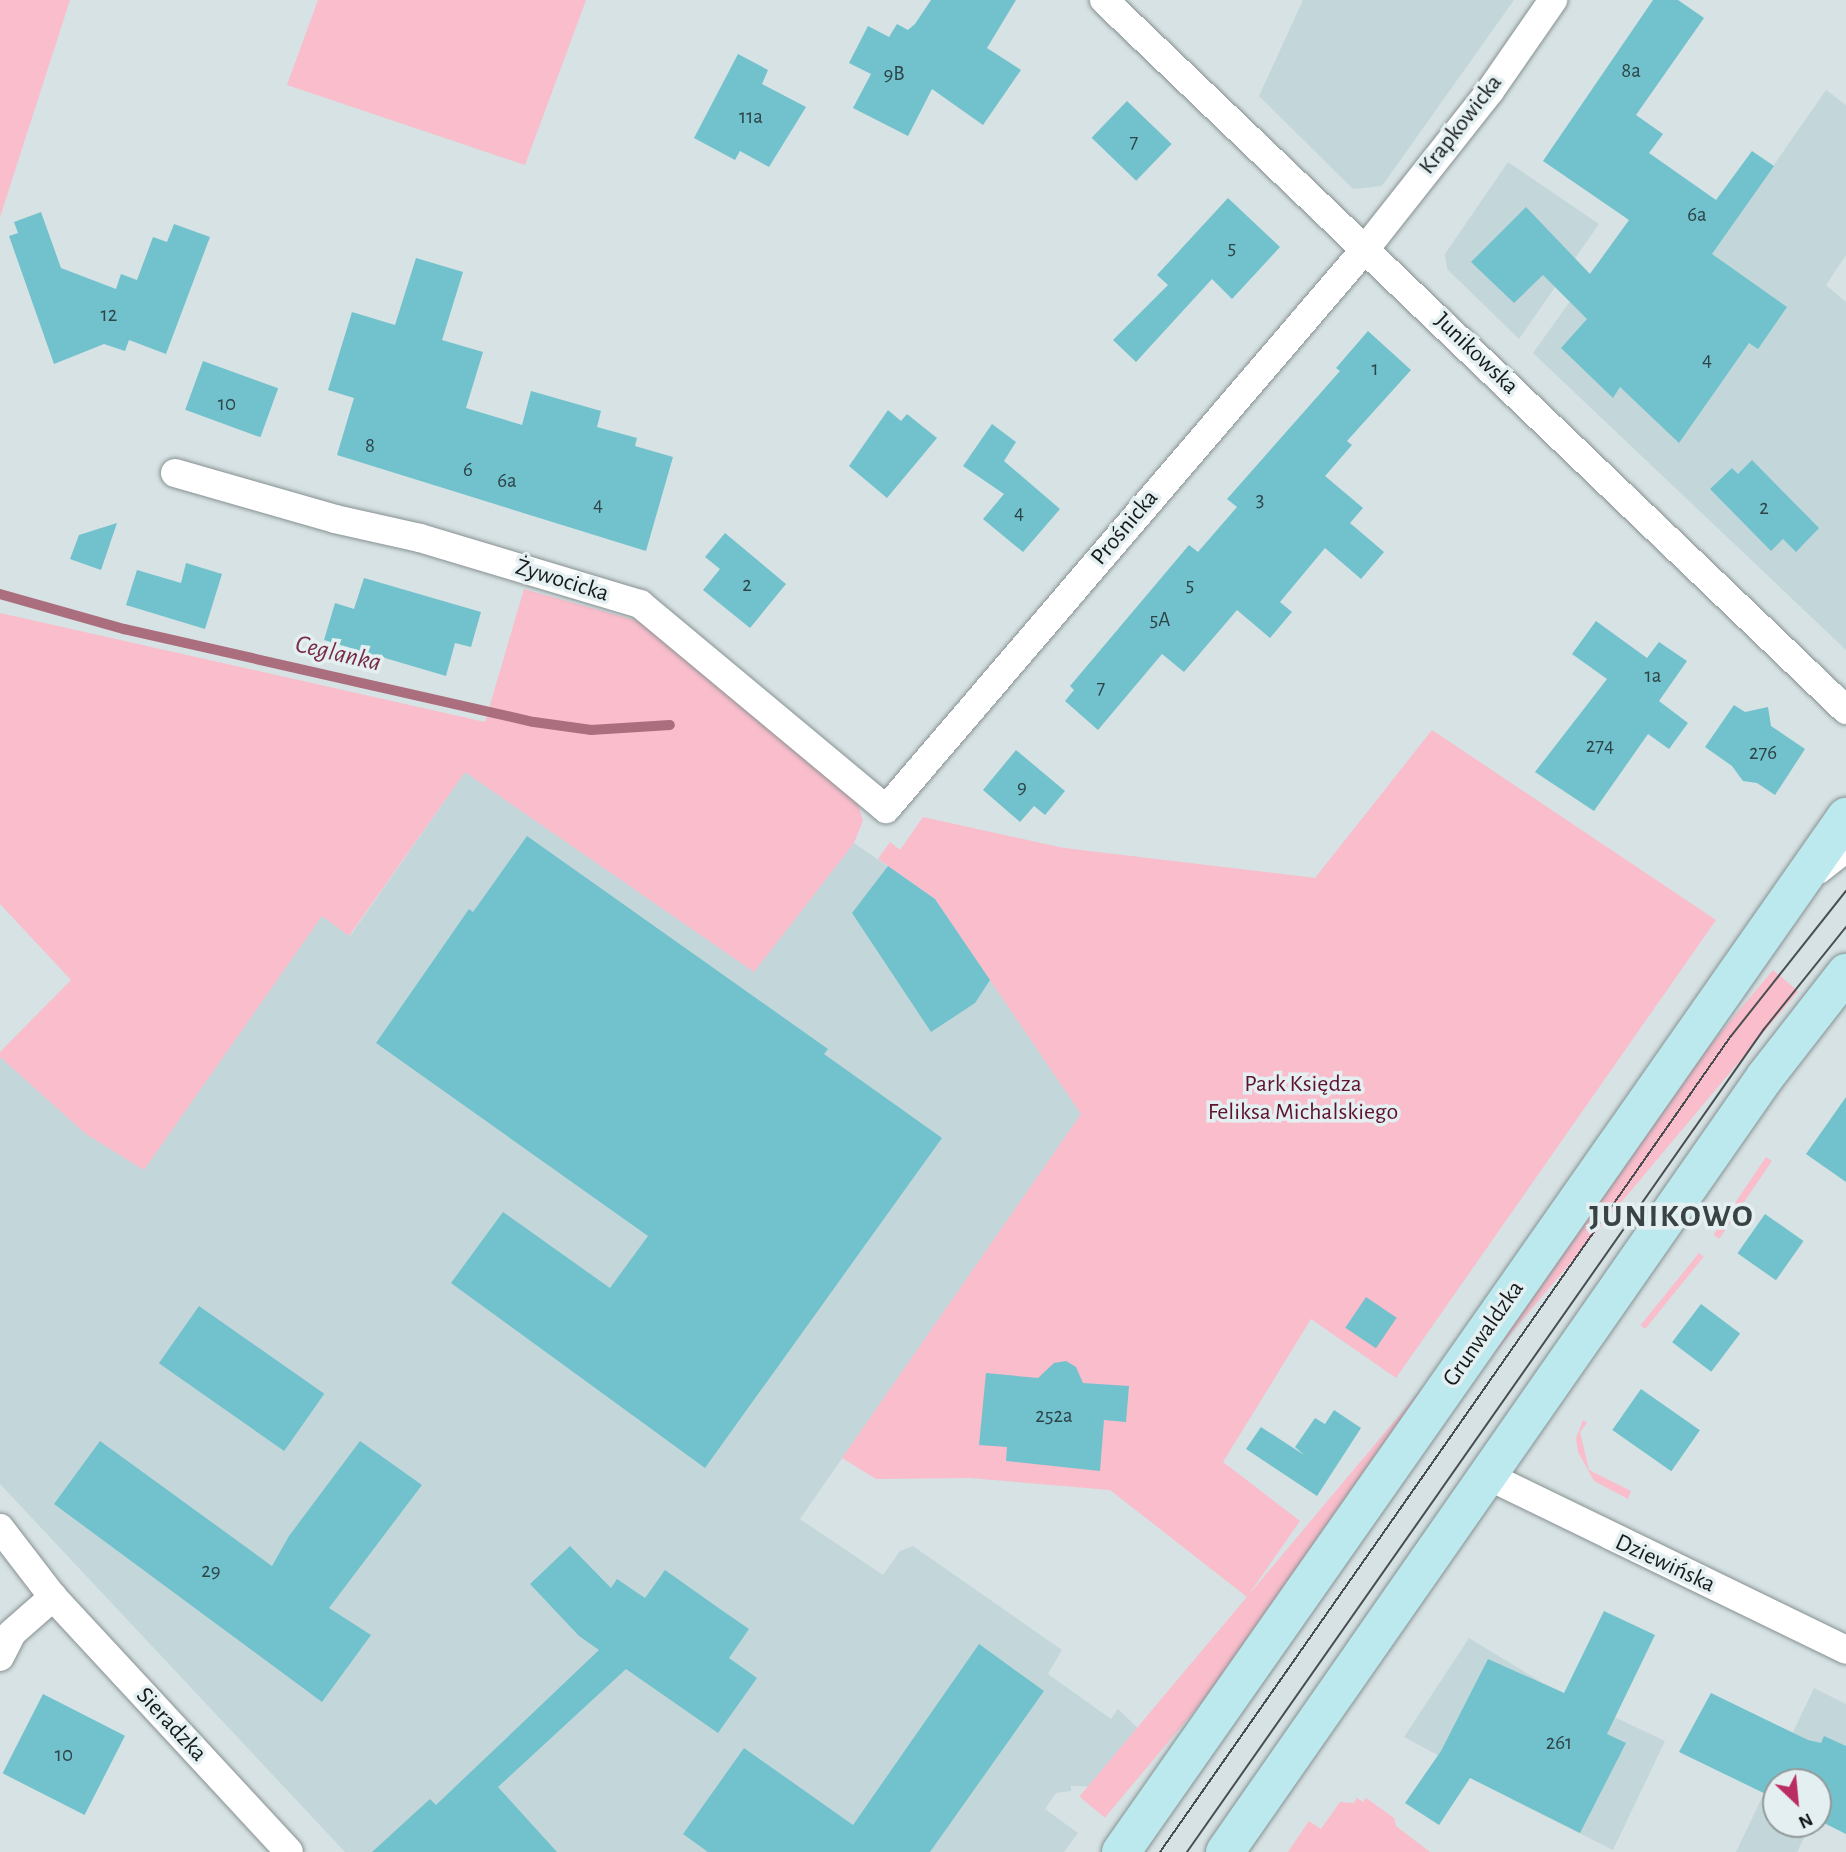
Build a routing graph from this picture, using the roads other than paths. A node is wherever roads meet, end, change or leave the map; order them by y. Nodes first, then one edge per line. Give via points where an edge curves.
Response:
1 (1104, 0) edge
2 (1553, 0) edge
3 (1366, 248) junction
4 (176, 473) dead end
5 (1846, 710) edge
6 (886, 809) joint
7 (1846, 817) edge
8 (1846, 857) edge
9 (1771, 925) junction
10 (1846, 973) edge
11 (1486, 1475) junction
12 (0, 1528) edge
13 (53, 1597) junction
14 (1846, 1650) edge
15 (0, 1657) edge
16 (289, 1852) edge
17 (1121, 1852) edge
18 (1225, 1852) edge

1 - 3 street, Junikowska
2 - 3 street, Krapkowicka via 1490,91
3 - 5 street, Junikowska
3 - 6 street, Prośnicka
4 - 6 street, Żywocicka via 335,520 420,538 640,604
7 - 9 street, Grunwaldzka
8 - 9 lane
9 - 17 street, Grunwaldzka
10 - 11 street via 1765,1077
11 - 14 street, Dziewińska
11 - 18 street
12 - 13 street, Sieradzka
13 - 15 street via 12,1633
13 - 16 street, Sieradzka

